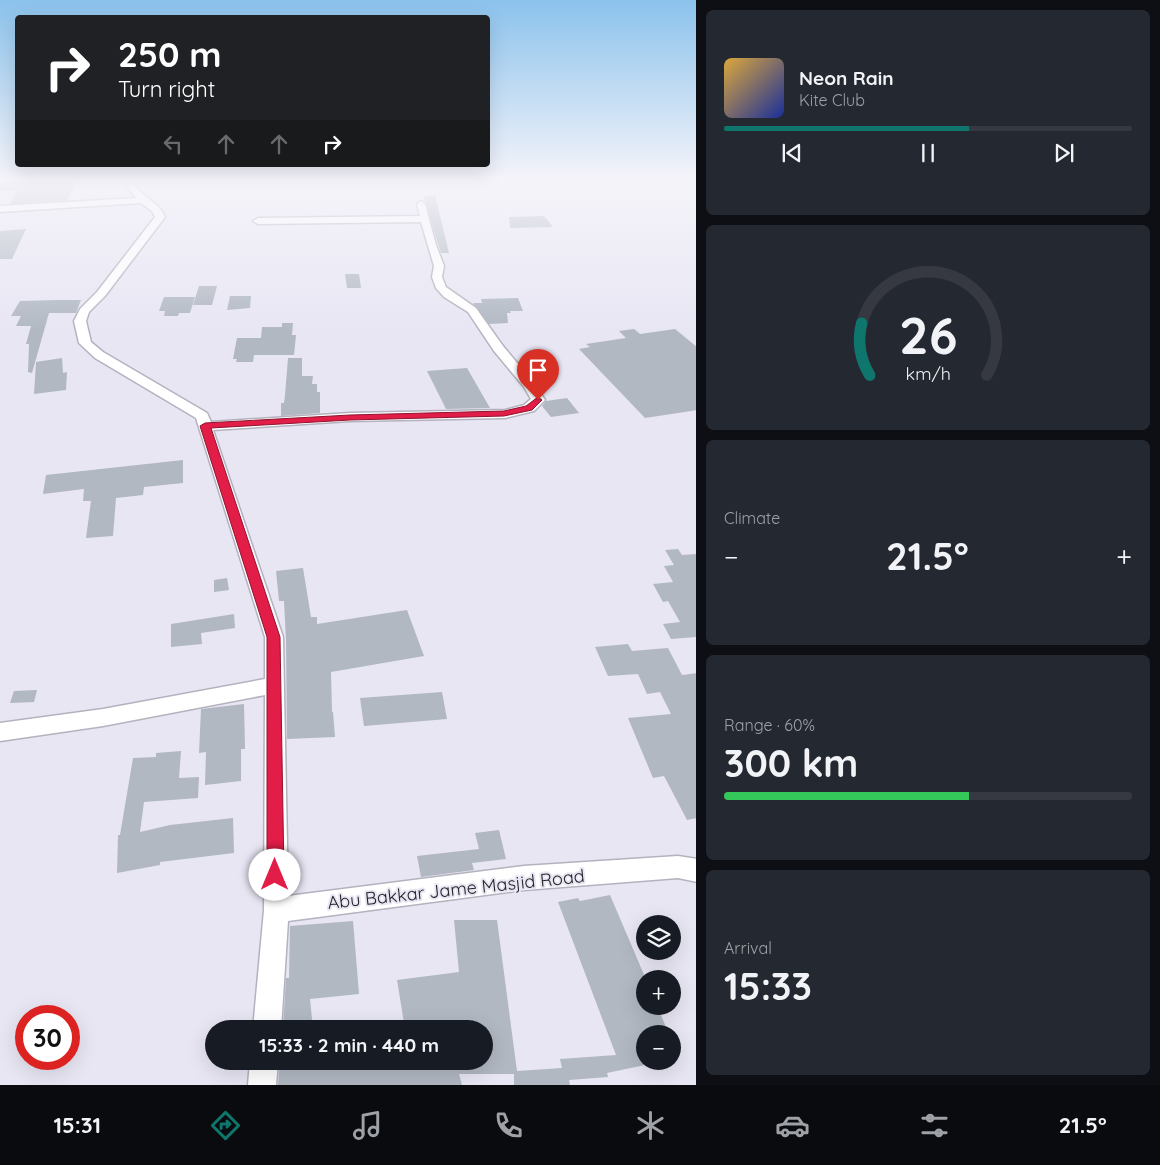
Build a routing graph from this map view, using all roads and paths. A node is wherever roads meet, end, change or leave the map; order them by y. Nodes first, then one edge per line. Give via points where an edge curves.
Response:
1 (150, 230) edge
2 (427, 230) edge
3 (205, 426) junction
4 (274, 685) junction
5 (0, 732) edge
6 (696, 871) edge
7 (276, 910) junction
8 (268, 1020) edge
9 (263, 1070) edge
10 (262, 1085) edge

1 - 3 street via 84,311 80,321 85,342 99,356 202,416
2 - 3 street via 442,288 473,311 498,349 533,388 538,400 529,408 504,414 350,417
3 - 4 street via 274,637
4 - 5 street via 144,710
4 - 7 street
6 - 7 street, Abu Bakkar Jame Masjid Road via 678,867 524,878
7 - 8 street
9 - 10 street

